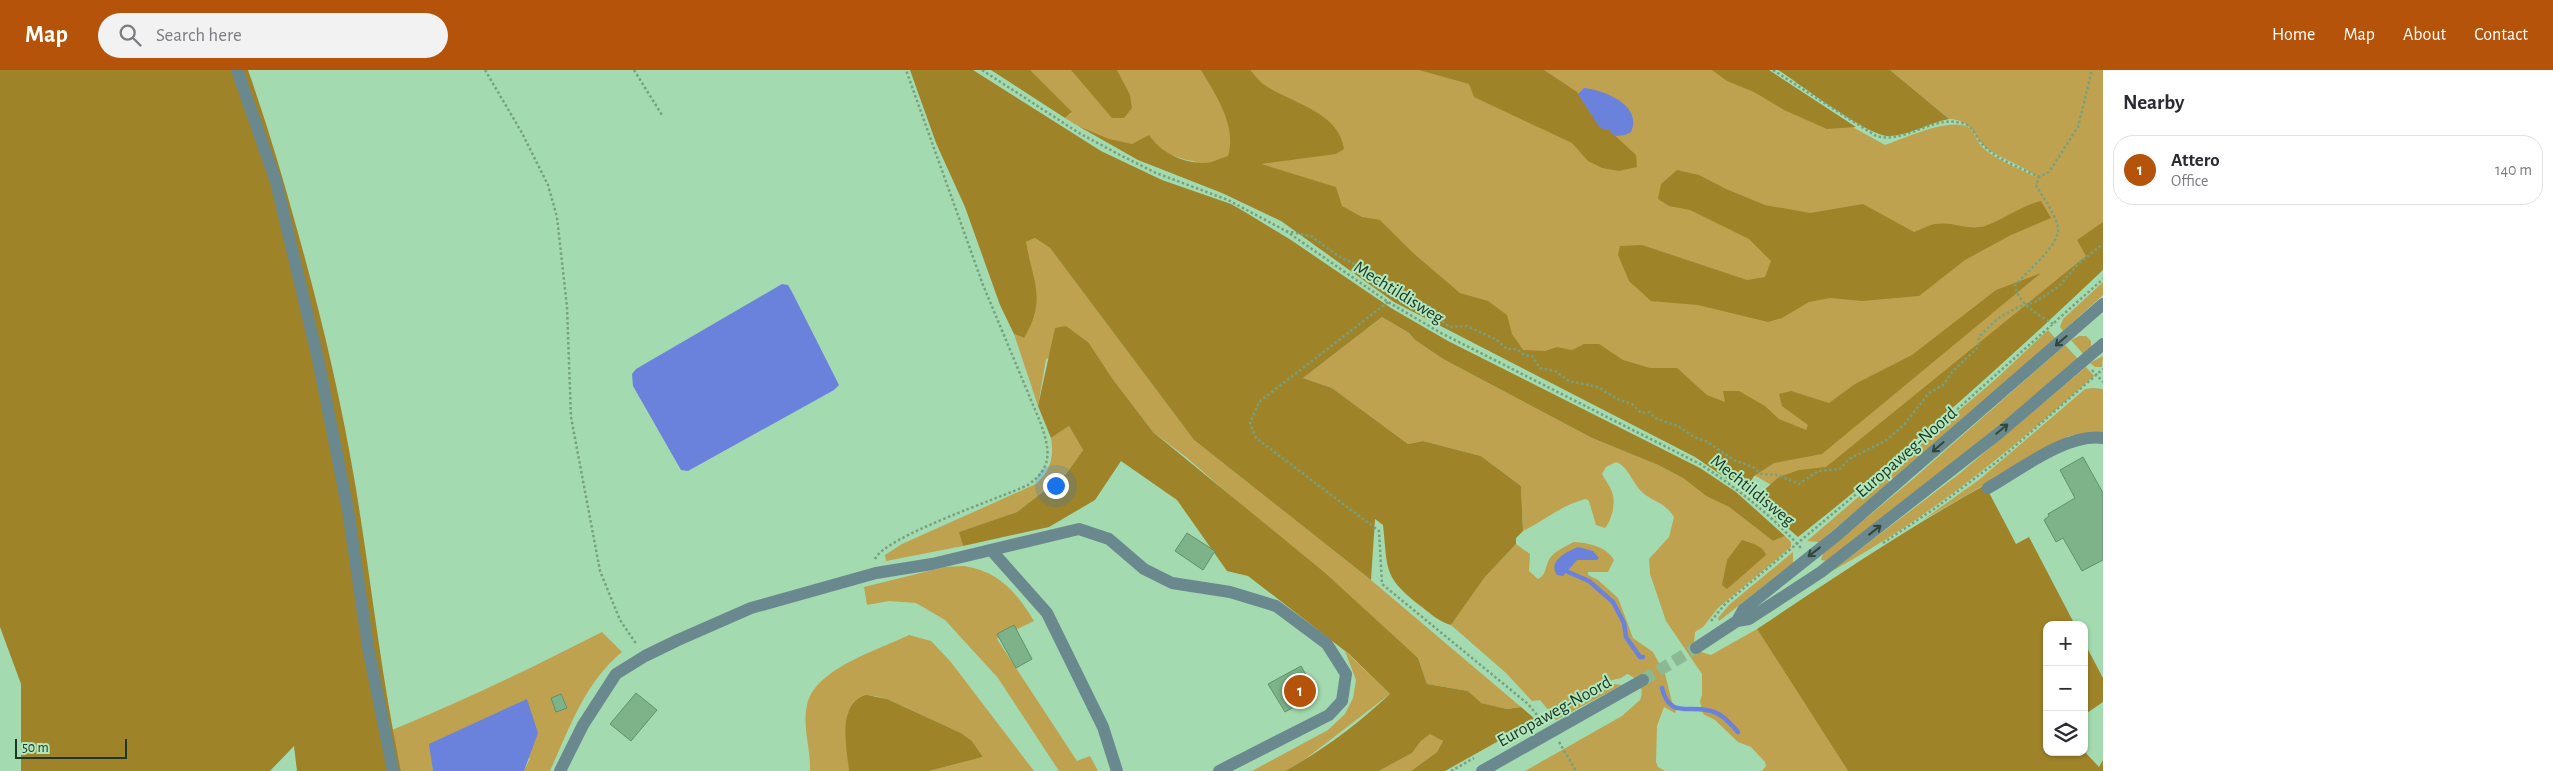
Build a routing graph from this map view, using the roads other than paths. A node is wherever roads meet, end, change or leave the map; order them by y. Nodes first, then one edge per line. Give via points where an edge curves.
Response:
1 (237, 70) edge
2 (2101, 308) edge
3 (2103, 344) edge
4 (2103, 438) edge
5 (1988, 488) dead end
6 (992, 551) junction
7 (1737, 621) junction
8 (1696, 648) tunnel mouth
9 (1643, 680) tunnel mouth
10 (393, 771) edge
11 (560, 771) edge
12 (1117, 771) edge
13 (1218, 771) edge
14 (1482, 771) edge

1 - 10 street via 276,182 318,359
2 -> 7 street, Europaweg-Noord via 1843,529 1743,610
7 -> 3 street, Europaweg-Noord via 1749,618 1821,572 1999,433
4 - 5 street via 2067,442
6 - 11 street via 876,573 751,608 645,656 616,674 583,724
6 - 12 street via 1047,613 1103,727
6 - 13 street via 1079,529 1109,540 1144,569 1172,583 1230,592 1276,606 1327,644 1346,674 1342,701 1329,716
7 - 8 street, Europaweg-Noord
9 - 14 street, Europaweg-Noord

